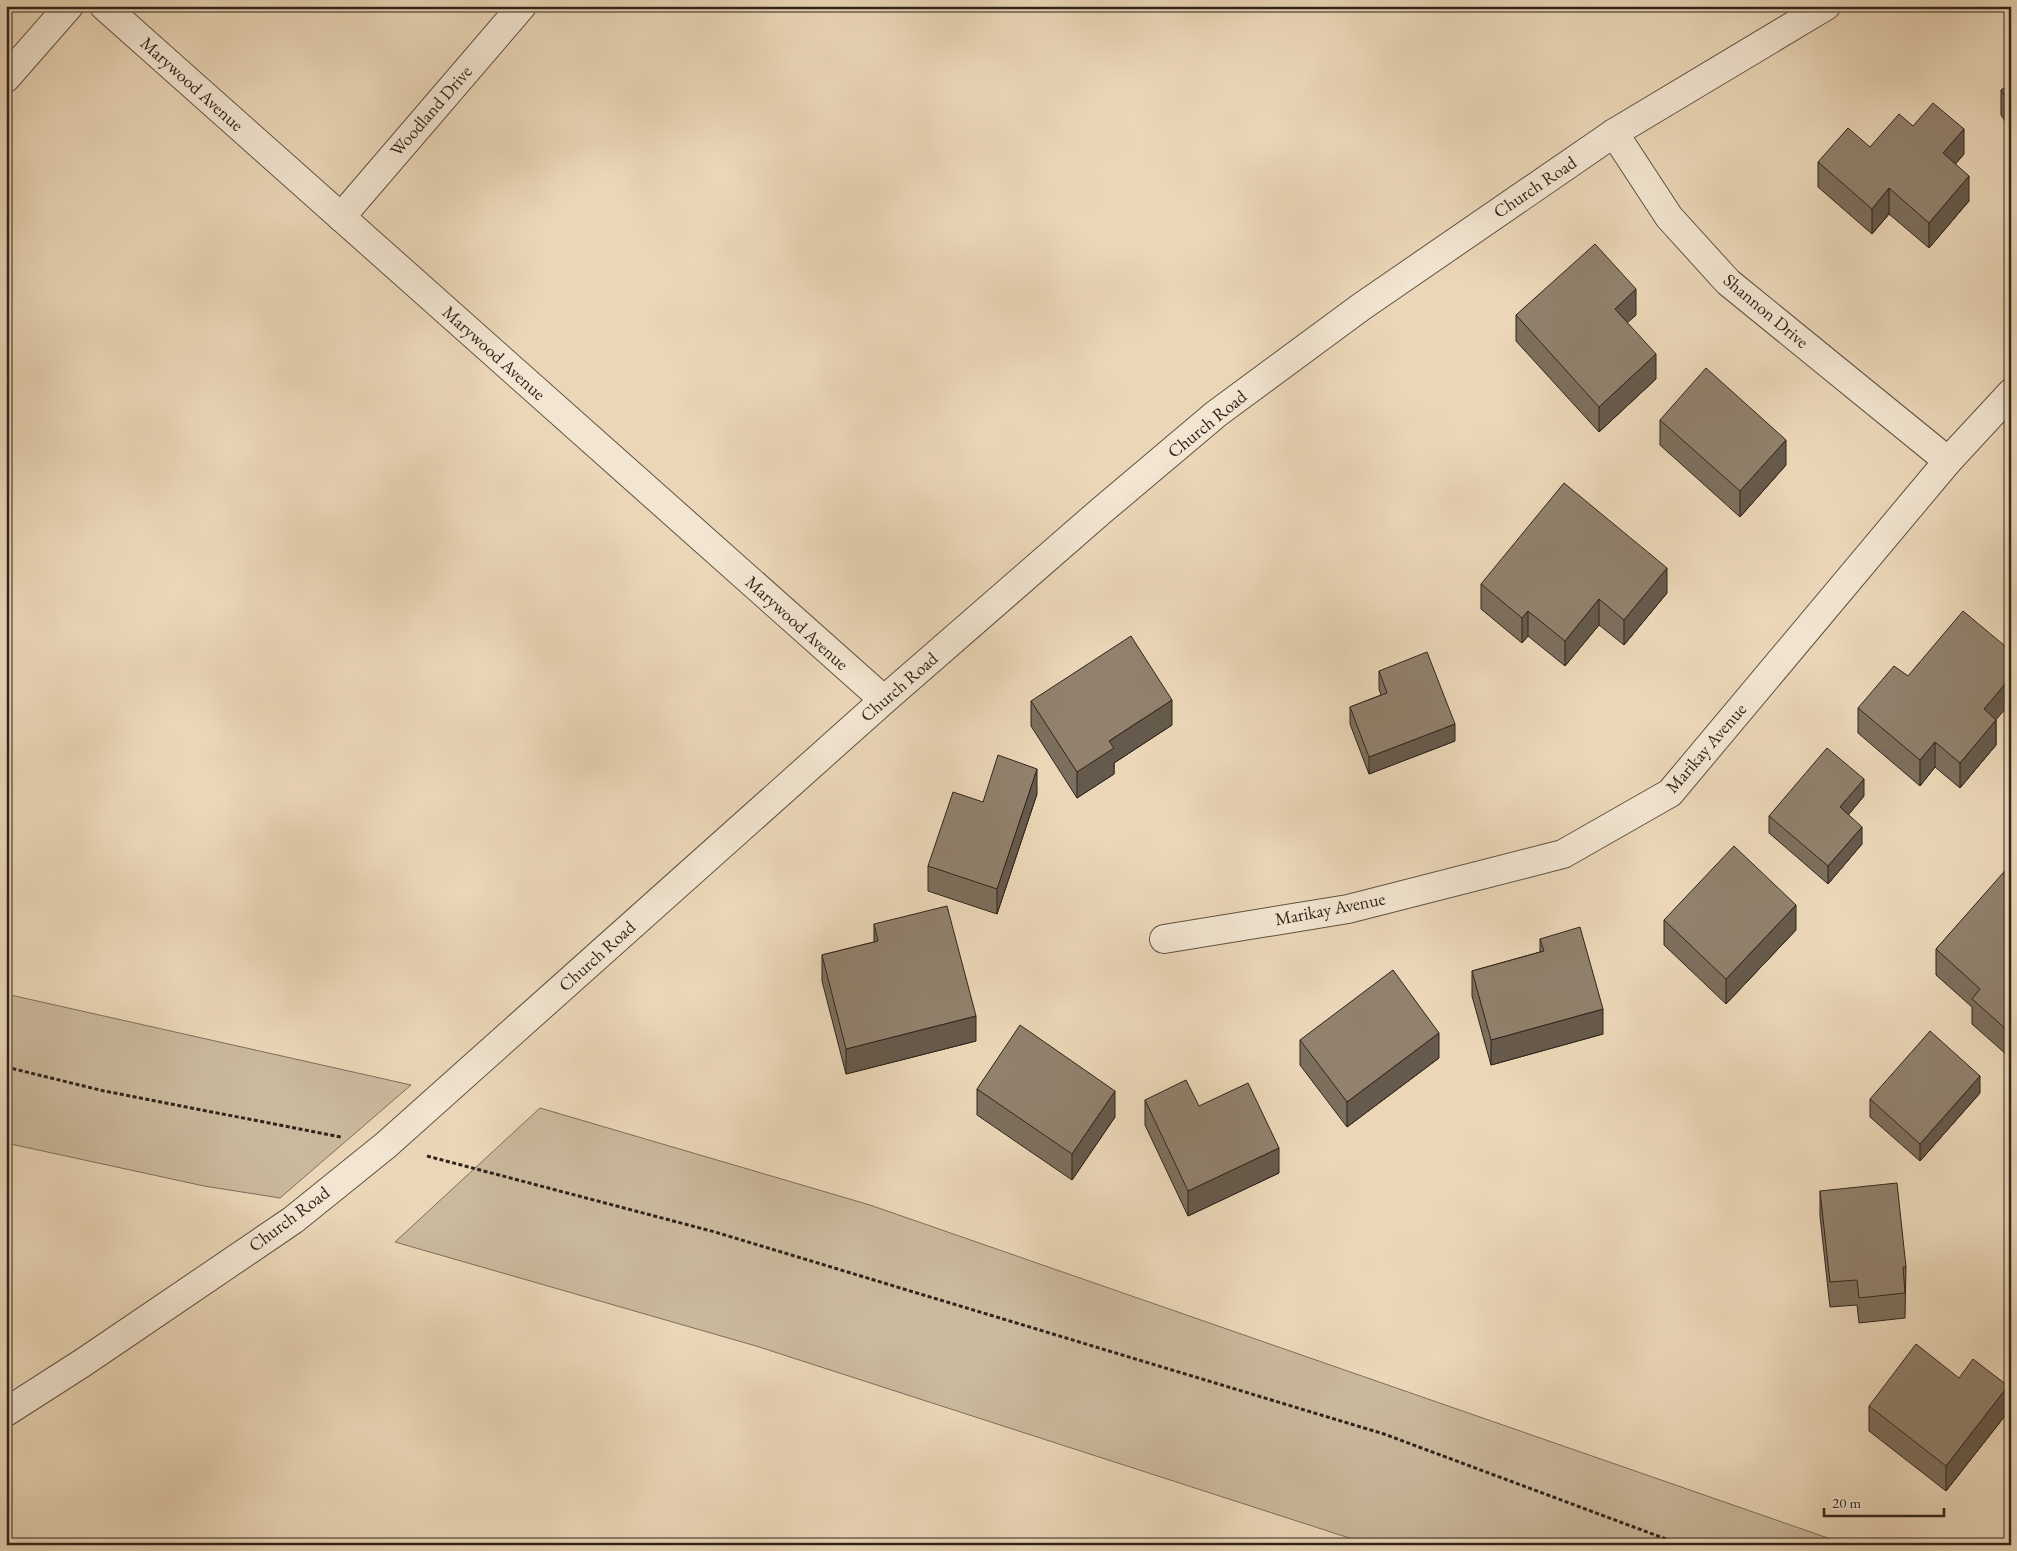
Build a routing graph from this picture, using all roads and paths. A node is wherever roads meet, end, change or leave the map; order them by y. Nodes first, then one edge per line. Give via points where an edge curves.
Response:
1 (69, 6) edge
2 (104, 6) edge
3 (522, 6) edge
4 (1826, 6) edge
5 (6, 78) edge
6 (1614, 133) junction
7 (341, 217) junction
8 (2011, 392) edge
9 (1948, 461) junction
10 (884, 700) junction
11 (1164, 938) dead end
12 (6, 1067) edge
13 (386, 1145) junction
14 (6, 1412) edge
15 (1682, 1545) edge

1 - 5 street
2 - 7 street, Marywood Avenue
3 - 7 street, Woodland Drive
4 - 6 street, Church Road
6 - 9 street, Shannon Drive via 1668,217 1728,282
6 - 10 street, Church Road via 1361,307 1216,414
7 - 10 street, Marywood Avenue
8 - 9 street, Marikay Avenue
9 - 11 street, Marikay Avenue via 1670,793 1563,854 1348,909
10 - 13 street, Church Road
12 - 13 path via 104,1091
13 - 14 street, Church Road via 293,1220
13 - 15 path via 715,1232 1384,1434

